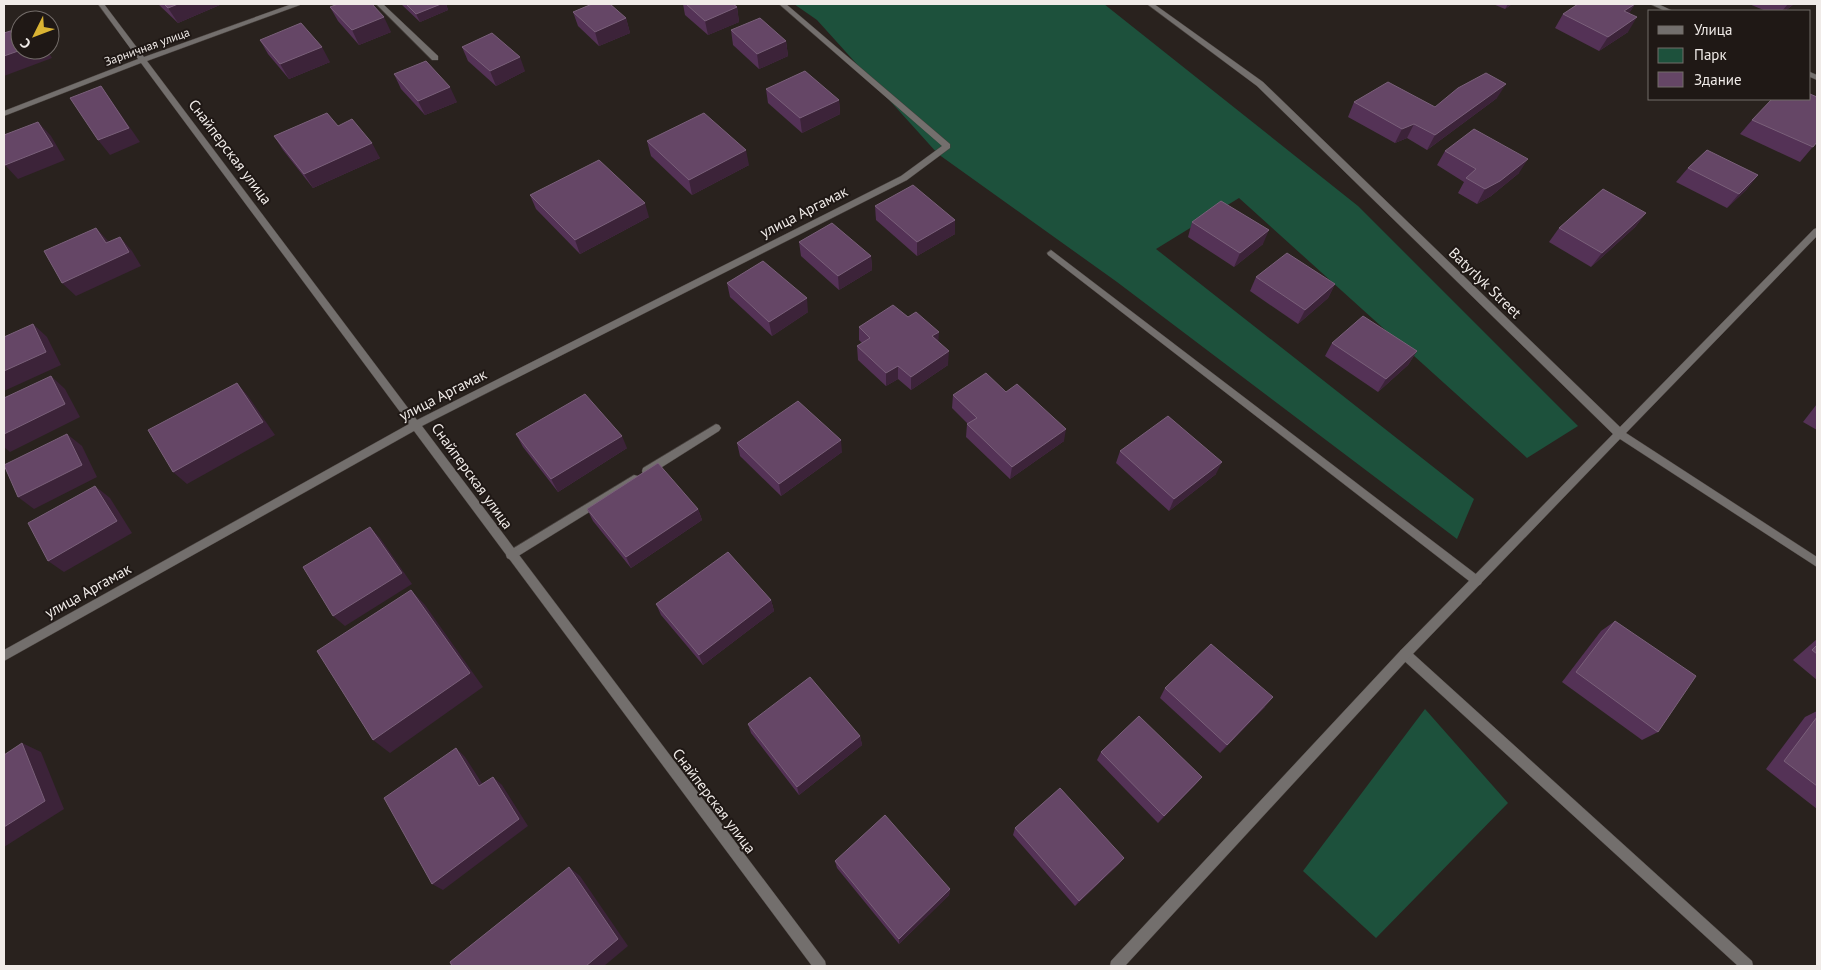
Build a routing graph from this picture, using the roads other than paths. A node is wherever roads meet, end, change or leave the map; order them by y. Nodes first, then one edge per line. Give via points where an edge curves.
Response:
1 (101, 4) edge
2 (298, 4) edge
3 (379, 4) edge
4 (782, 4) edge
5 (1150, 4) edge
6 (1653, 4) edge
7 (1668, 10) edge
8 (435, 58) dead end
9 (142, 60) junction
10 (4, 114) edge
11 (1817, 231) edge
12 (1051, 252) dead end
13 (416, 425) junction
14 (716, 428) dead end
15 (1620, 434) junction
16 (511, 555) junction
17 (1817, 562) edge
18 (1477, 580) junction
19 (1405, 654) junction
20 (4, 656) edge
21 (820, 966) edge
22 (1116, 966) edge
23 (1747, 966) edge

1 - 9 street, Снайперская улица
2 - 9 street, Зарничная улица
3 - 8 street
4 - 13 street, улица Аргамак via 947,146 904,178
5 - 15 street, Batyrlyk Street via 1260,84
6 - 7 street
9 - 10 street, Зарничная улица
9 - 13 street, Снайперская улица
11 - 15 street
12 - 18 street
13 - 16 street, Снайперская улица
13 - 20 street, улица Аргамак
14 - 16 street
15 - 17 street, Batyrlyk Street
15 - 18 street
16 - 21 street, Снайперская улица
18 - 19 street
19 - 22 street
19 - 23 street

